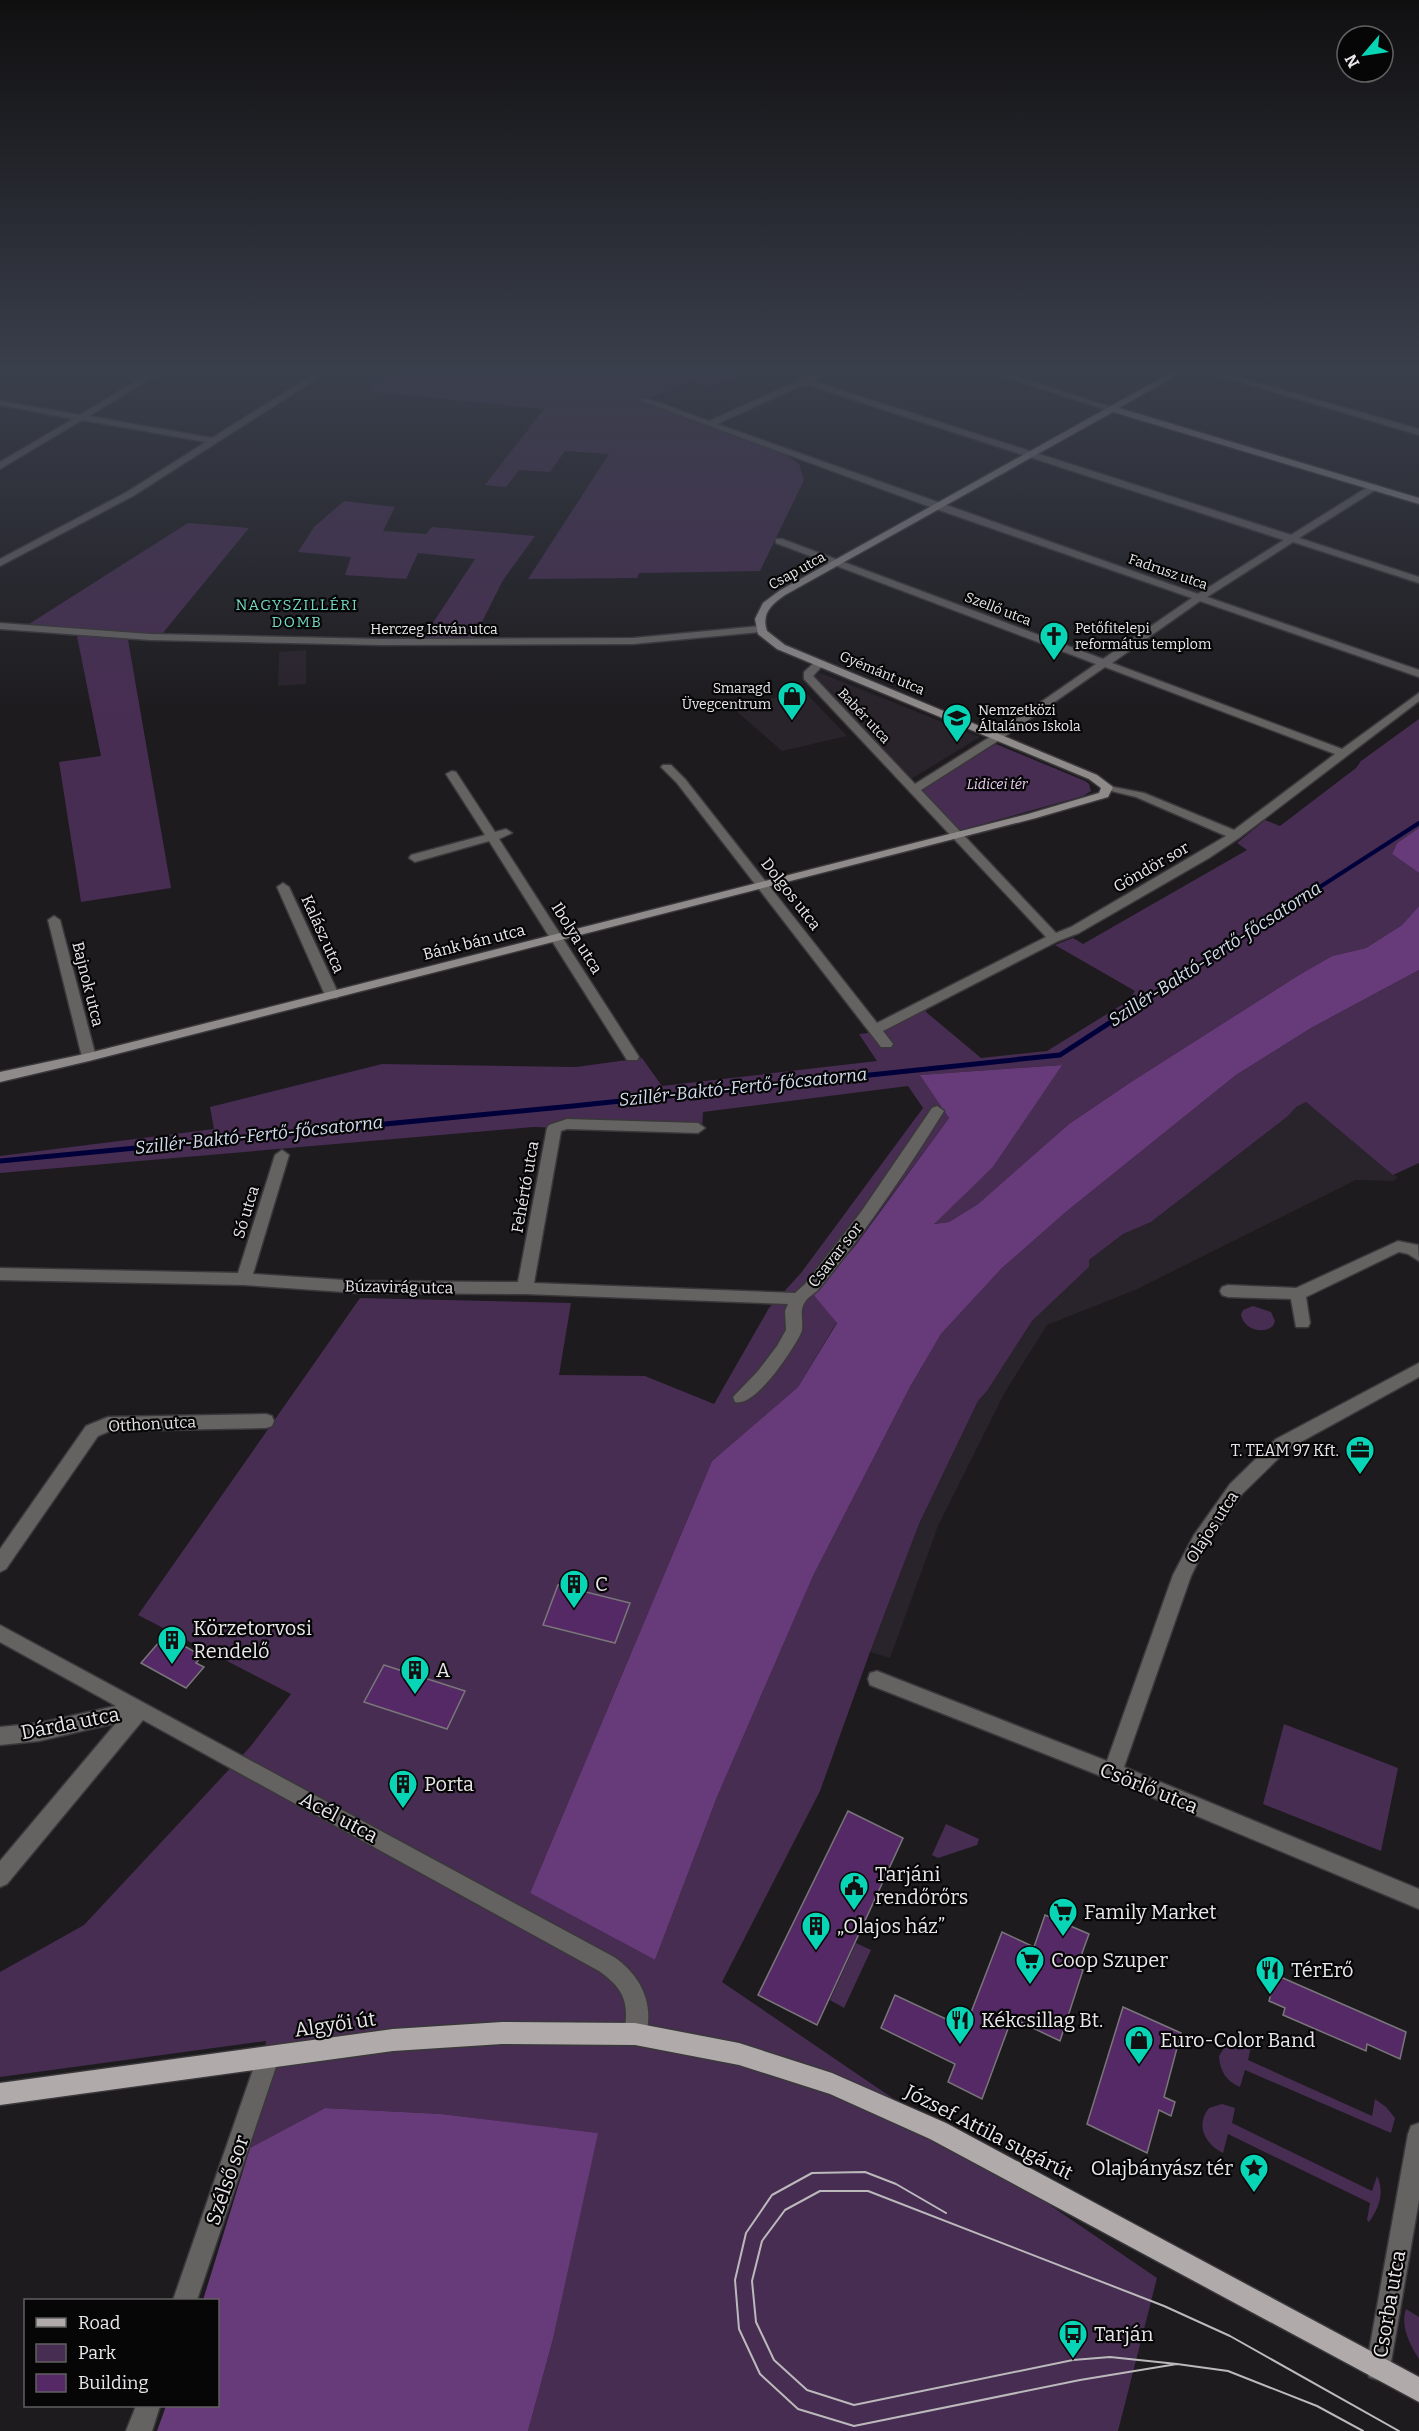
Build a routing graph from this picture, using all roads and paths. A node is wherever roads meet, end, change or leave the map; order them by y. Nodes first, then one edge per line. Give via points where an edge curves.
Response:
1 (143, 485) edge
2 (879, 485) edge
3 (977, 485) edge
4 (1125, 485) edge
5 (1369, 485) edge
6 (1374, 487) junction
7 (1419, 501) edge
8 (939, 507) junction
9 (1292, 539) junction
10 (779, 541) dead end
11 (0, 554) edge
12 (13, 556) junction
13 (0, 563) edge
14 (839, 563) junction
15 (1419, 580) edge
16 (1200, 597) junction
17 (0, 626) edge
18 (760, 629) junction
19 (820, 663) junction
20 (1103, 664) junction
21 (1419, 674) edge
22 (1419, 696) edge
23 (997, 737) junction
24 (1342, 753) junction
25 (667, 767) dead end
26 (452, 774) dead end
27 (1107, 787) junction
28 (914, 789) junction
29 (506, 833) dead end
30 (956, 835) junction
31 (1236, 835) junction
32 (492, 837) junction
33 (415, 858) dead end
34 (764, 885) junction
35 (283, 887) dead end
36 (54, 920) dead end
37 (557, 938) junction
38 (1054, 938) junction
39 (332, 995) junction
40 (876, 1029) junction
41 (886, 1044) dead end
42 (89, 1057) junction
43 (632, 1058) dead end
44 (0, 1077) edge
45 (937, 1111) dead end
46 (698, 1128) dead end
47 (282, 1155) dead end
48 (1419, 1255) edge
49 (0, 1274) edge
50 (244, 1279) junction
51 (525, 1288) junction
52 (1228, 1292) dead end
53 (1298, 1294) junction
54 (798, 1299) junction
55 (1302, 1323) dead end
56 (1419, 1369) edge
57 (741, 1397) dead end
58 (266, 1420) dead end
59 (0, 1564) edge
60 (0, 1633) edge
61 (877, 1679) dead end
62 (140, 1709) junction
63 (0, 1736) edge
64 (1113, 1772) junction
65 (0, 1877) edge
66 (1419, 1899) edge
67 (635, 2034) junction
68 (678, 2042) joint
69 (268, 2058) junction
70 (0, 2094) edge
71 (1419, 2134) edge
72 (186, 2299) edge
73 (1378, 2368) junction
74 (1419, 2390) edge
75 (148, 2407) edge
76 (139, 2431) edge

1 - 12 street
2 - 8 street, Fadrusz utca
3 - 8 street, Csap utca
4 - 9 street
5 - 6 street
6 - 7 street
6 - 9 street
8 - 14 street, Csap utca
8 - 16 street, Fadrusz utca
9 - 15 street
9 - 16 street
10 - 14 street, Szellő utca
11 - 12 street
12 - 13 street
14 - 18 street, Csap utca via 770,601 761,612
14 - 20 street, Szellő utca
16 - 20 street
16 - 21 street, Fadrusz utca
17 - 18 street, Herczeg István utca via 150,637 381,642 633,641
18 - 19 street, Gyémánt utca via 775,644
19 - 23 street, Gyémánt utca
19 - 28 street, Babér utca via 808,672 808,677
20 - 23 street
20 - 24 street, Szellő utca
22 - 24 street, Göndör sor
23 - 27 street via 1093,777
23 - 28 street
24 - 31 street, Göndör sor
25 - 34 street, Dolgos utca
26 - 32 street, Ibolya utca
27 - 30 street via 1104,795 1091,800
27 - 31 street via 1140,795
28 - 30 street
29 - 32 street
30 - 34 street, Bánk bán utca
30 - 38 street
31 - 38 street, Göndör sor via 1075,930
32 - 33 street
32 - 37 street, Ibolya utca
34 - 37 street, Bánk bán utca
34 - 40 street, Dolgos utca
35 - 39 street, Kalász utca
36 - 42 street, Bajnok utca
37 - 39 street, Bánk bán utca
37 - 43 street, Ibolya utca
38 - 40 street, Göndör sor
39 - 42 street, Bánk bán utca
40 - 41 street, Dolgos utca
42 - 44 street, Bánk bán utca
45 - 54 street, Csavar sor via 866,1216 811,1288
46 - 51 street, Fehértó utca via 567,1124 554,1128
47 - 50 street, Só utca
48 - 53 street via 1413,1249 1398,1246
49 - 50 street, Búzavirág utca
50 - 51 street, Búzavirág utca via 358,1287
51 - 54 street, Búzavirág utca
52 - 53 street
53 - 55 street
54 - 57 street, Csavar sor via 793,1311 794,1330 783,1350
56 - 64 street, Olajos utca via 1282,1444 1236,1489 1200,1540 1182,1575
58 - 59 street, Otthon utca via 99,1427 86,1437
60 - 62 street, Acél utca
61 - 64 street, Csörlő utca
62 - 63 street, Dárda utca via 39,1732
62 - 65 street
62 - 67 street, Acél utca via 582,1949 631,1986 636,2001
64 - 66 street, Csörlő utca
67 - 68 main road, Algyői út
67 - 69 main road, Algyői út via 491,2033 393,2040
68 - 73 main road, József Attila sugárút via 739,2054 795,2071 920,2123
69 - 70 main road, Algyői út
69 - 72 street, Szélső sor
71 - 73 street, Csorba utca
73 - 74 main road, József Attila sugárút
75 - 76 street

